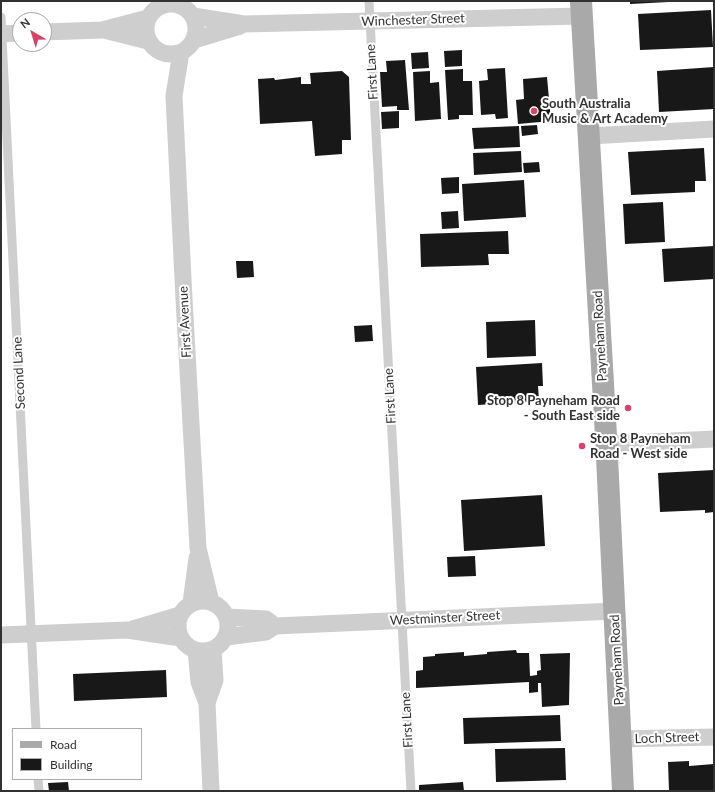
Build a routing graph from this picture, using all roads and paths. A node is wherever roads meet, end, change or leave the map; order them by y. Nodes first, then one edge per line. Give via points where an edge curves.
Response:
1 (369, 1) edge
2 (186, 8) edge
3 (581, 8) edge
4 (153, 9) edge
5 (1, 17) edge
6 (370, 21) junction
7 (244, 24) junction
8 (102, 30) junction
9 (52, 32) edge
10 (12, 33) edge
11 (1, 34) edge
12 (194, 40) junction
13 (154, 46) junction
14 (181, 52) junction
15 (174, 96) junction
16 (714, 129) edge
17 (589, 136) junction
18 (714, 439) edge
19 (607, 444) junction
20 (198, 548) junction
21 (211, 602) junction
22 (185, 609) junction
23 (614, 611) junction
24 (227, 618) junction
25 (402, 620) junction
26 (275, 626) junction
27 (127, 630) junction
28 (32, 634) junction
29 (1, 635) edge
30 (226, 637) junction
31 (181, 638) junction
32 (205, 650) junction
33 (36, 728) edge
34 (714, 737) edge
35 (620, 739) junction
36 (38, 780) edge
37 (39, 791) edge
38 (211, 791) edge
39 (411, 791) edge
40 (623, 791) edge

1 - 6 lane, First Lane
2 - 4 street via 174,3
2 - 7 street, Winchester Street
2 - 12 street via 196,32
3 - 6 street, Winchester Street
3 - 17 main road, Payneham Road
4 - 8 street
4 - 13 street via 145,25
5 - 11 lane, Second Lane
6 - 7 street, Winchester Street
6 - 25 lane, First Lane
7 - 12 street, Winchester Street
8 - 9 street
8 - 13 street
10 - 11 street
11 - 28 lane, Second Lane
12 - 14 street
13 - 14 street via 167,54
13 - 15 street, First Avenue
14 - 15 street, First Avenue
15 - 20 street, First Avenue
16 - 17 street
17 - 19 main road, Payneham Road
18 - 19 street
19 - 23 main road, Payneham Road
20 - 21 street, First Avenue
20 - 22 street, First Avenue
21 - 22 street via 206,600
21 - 24 street via 216,603
22 - 27 street
22 - 31 street via 178,623
23 - 25 street, Westminster Street
23 - 35 main road, Payneham Road
24 - 26 street, Westminster Street via 266,619
24 - 30 street via 229,628
25 - 26 street, Westminster Street
25 - 39 lane, First Lane
26 - 30 street, Westminster Street via 266,632
27 - 28 street
27 - 31 street
28 - 29 street
28 - 33 lane, Second Lane
30 - 32 street via 219,646
31 - 32 street via 186,645
32 - 38 street via 215,680 207,703
34 - 35 street, Loch Street
35 - 40 main road, Payneham Road
36 - 37 lane

